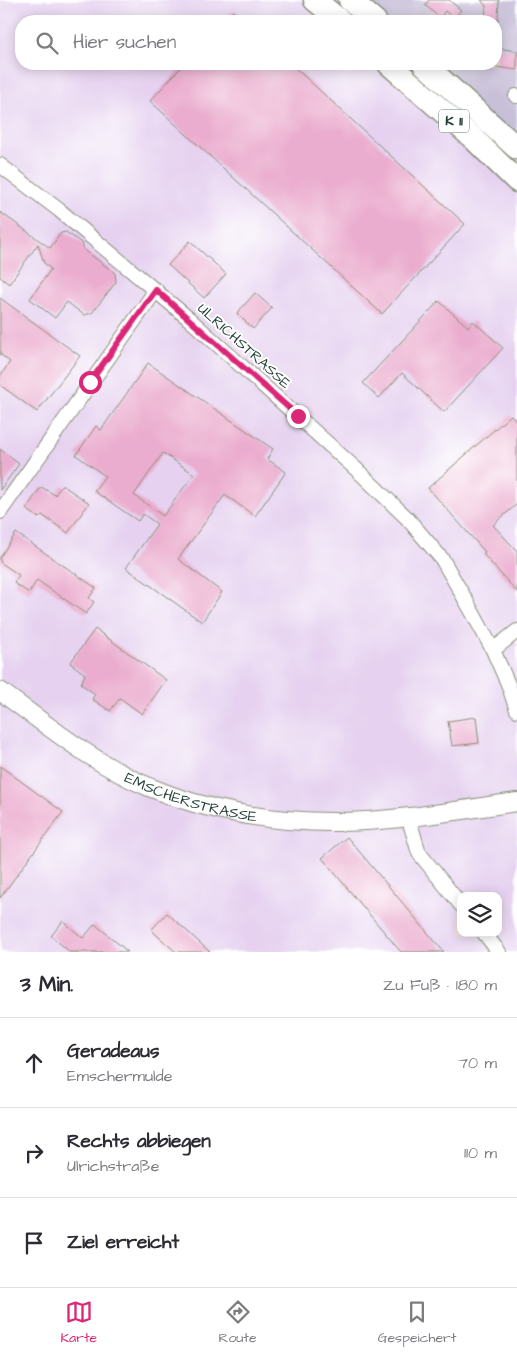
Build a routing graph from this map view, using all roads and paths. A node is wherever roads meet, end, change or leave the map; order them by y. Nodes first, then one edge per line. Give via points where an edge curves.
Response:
1 (315, 0) edge
2 (350, 0) edge
3 (333, 15) edge
4 (368, 15) edge
5 (397, 70) edge
6 (431, 70) edge
7 (517, 148) edge
8 (0, 165) edge
9 (517, 181) edge
10 (156, 290) junction
11 (0, 512) edge
12 (517, 631) edge
13 (493, 650) junction
14 (0, 691) edge
15 (517, 710) edge
16 (517, 802) edge
17 (408, 816) junction
18 (457, 900) edge
19 (487, 937) edge
20 (499, 952) edge

1 - 3 main road
2 - 4 main road
5 - 9 main road, K 11
6 - 7 main road, K 11
8 - 10 street, ULRICHSTRASSE
10 - 11 street
10 - 13 street, ULRICHSTRASSE via 406,518 442,558
12 - 13 street
13 - 15 street, ULRICHSTRASSE
14 - 17 street, EMSCHERSTRASSE via 83,751 120,773 149,787 206,806 258,817 293,820 340,822
16 - 17 street, EMSCHERSTRASSE
17 - 18 street via 419,853
19 - 20 street

